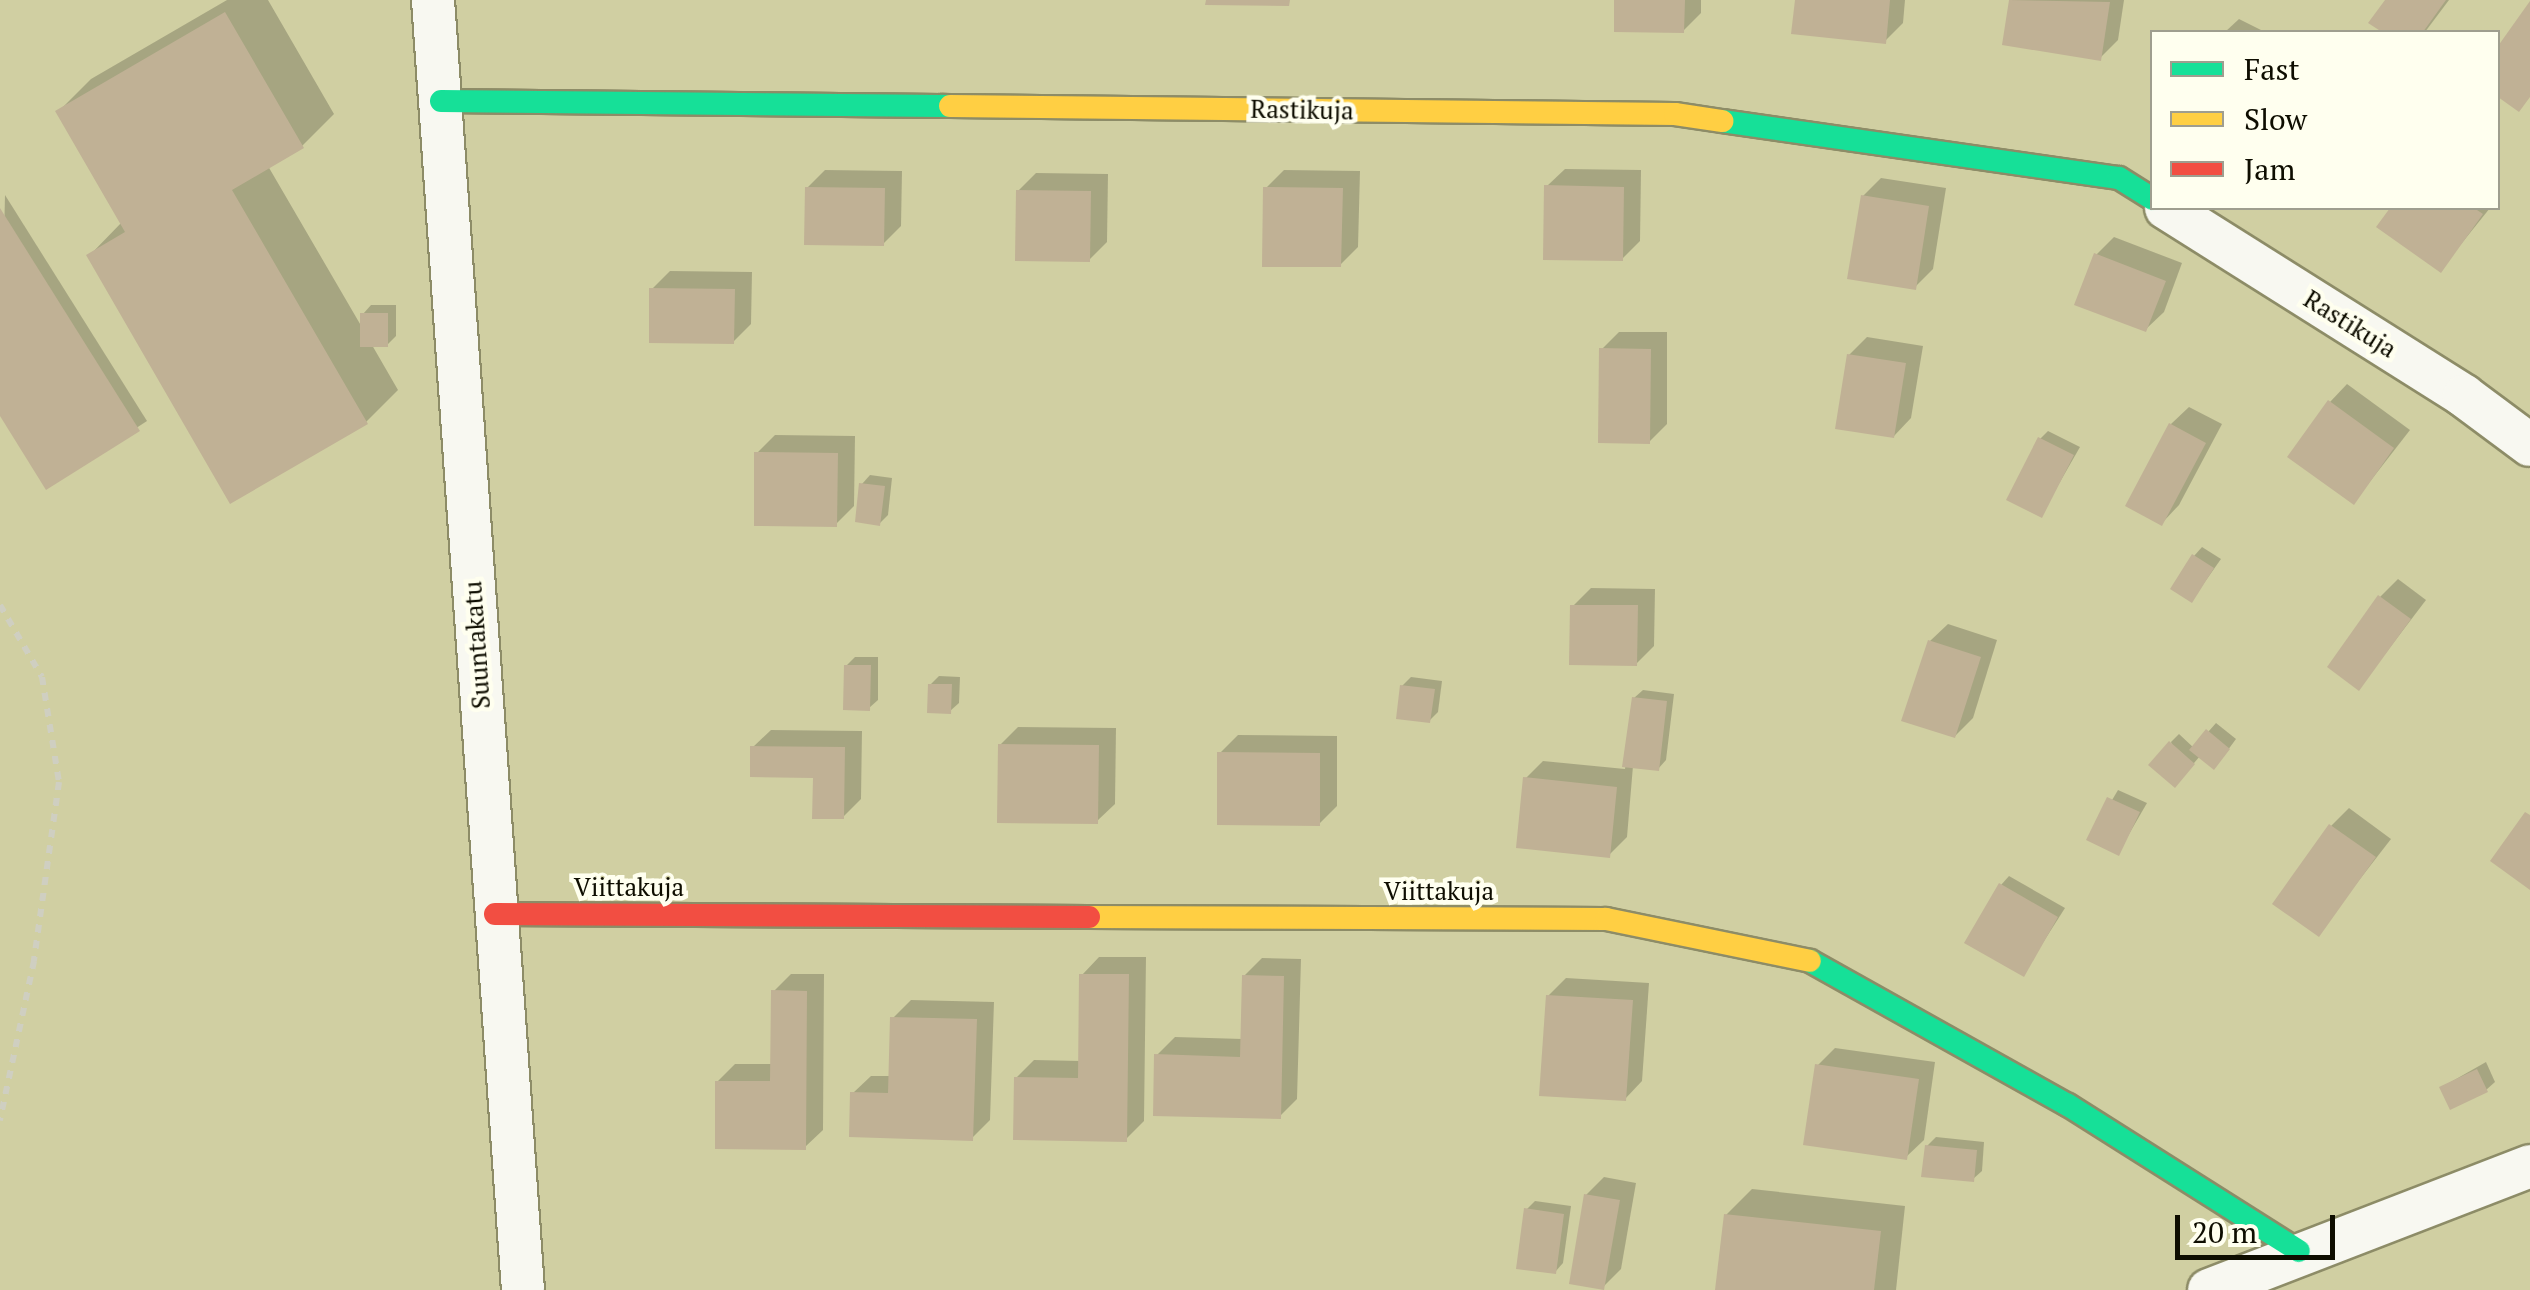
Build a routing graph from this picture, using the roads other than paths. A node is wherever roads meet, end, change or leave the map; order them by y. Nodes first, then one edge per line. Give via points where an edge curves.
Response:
1 (433, 0) edge
2 (441, 102) junction
3 (2150, 198) edge
4 (2169, 210) edge
5 (2530, 446) edge
6 (495, 914) junction
7 (2530, 1166) edge
8 (2299, 1251) junction
9 (523, 1290) edge
10 (2209, 1290) edge

1 - 2 street, Suuntakatu
2 - 3 street, Rastikuja via 1675,114 2118,178
2 - 6 street, Suuntakatu
4 - 5 street, Rastikuja via 2464,396
6 - 8 street, Viittakuja via 1606,919 1816,962 2068,1104
6 - 9 street, Suuntakatu
7 - 8 street
8 - 10 street

